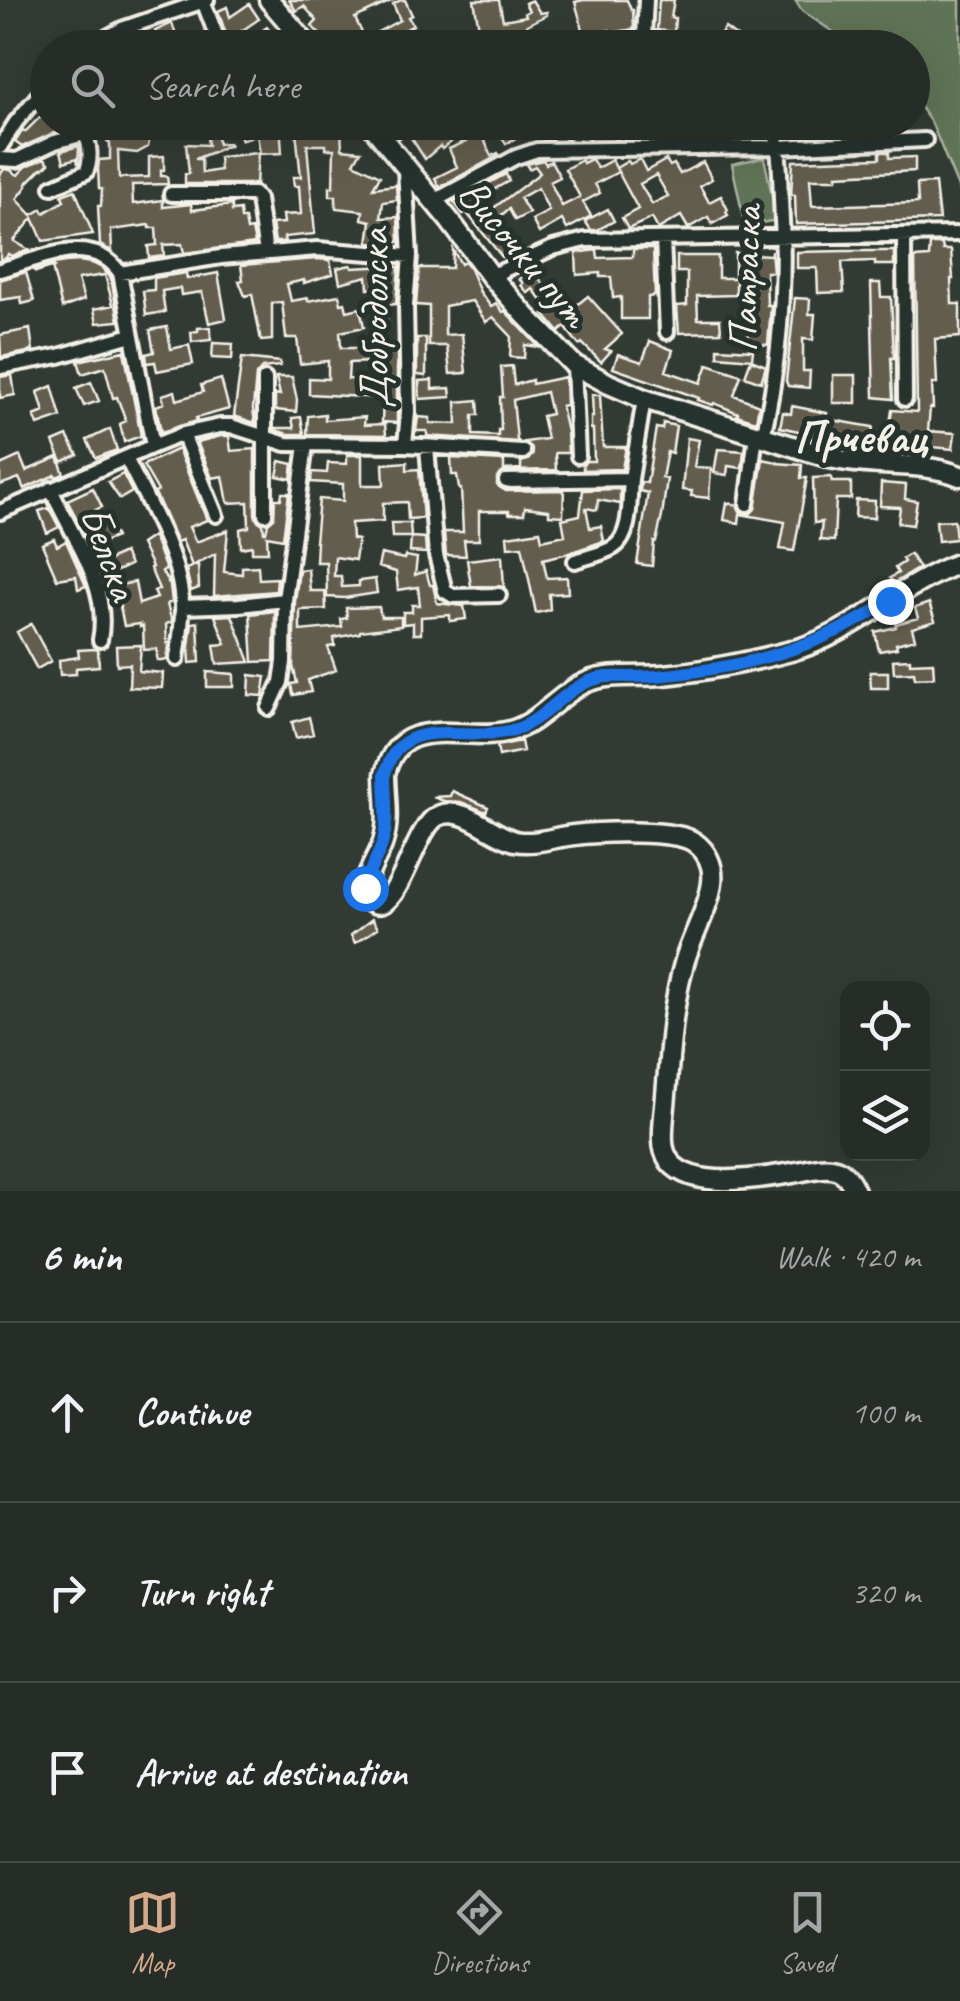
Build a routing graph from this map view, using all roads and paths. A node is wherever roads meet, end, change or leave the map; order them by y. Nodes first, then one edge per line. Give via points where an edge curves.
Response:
1 (268, 0) edge
2 (646, 0) edge
3 (205, 1) edge
4 (120, 30) edge
5 (215, 30) edge
6 (294, 30) edge
7 (644, 30) edge
8 (30, 104) edge
9 (63, 140) edge
10 (88, 140) edge
11 (382, 140) edge
12 (776, 140) edge
13 (925, 140) dead end
14 (0, 146) edge
15 (778, 147) junction
16 (0, 159) edge
17 (405, 168) junction
18 (52, 186) dead end
19 (171, 194) dead end
20 (434, 201) junction
21 (960, 234) edge
22 (904, 236) junction
23 (784, 238) junction
24 (663, 239) junction
25 (266, 253) junction
26 (410, 256) junction
27 (0, 270) edge
28 (120, 273) junction
29 (491, 276) junction
30 (667, 332) dead end
31 (130, 335) junction
32 (574, 364) junction
33 (0, 367) edge
34 (265, 379) dead end
35 (644, 399) junction
36 (904, 399) dead end
37 (184, 434) junction
38 (760, 436) junction
39 (264, 437) junction
40 (306, 445) junction
41 (405, 445) junction
42 (153, 446) junction
43 (427, 446) junction
44 (524, 452) dead end
45 (578, 456) dead end
46 (126, 458) junction
47 (960, 476) edge
48 (631, 479) junction
49 (506, 481) dead end
50 (51, 489) junction
51 (748, 504) dead end
52 (0, 512) edge
53 (265, 514) dead end
54 (216, 515) dead end
55 (576, 560) dead end
56 (960, 563) edge
57 (499, 595) dead end
58 (285, 600) junction
59 (183, 607) junction
60 (100, 640) dead end
61 (177, 659) dead end
62 (269, 708) dead end
63 (855, 1191) edge

1 - 6 main road
2 - 7 street
3 - 4 street
3 - 5 street
8 - 14 street
9 - 16 street via 17,160
10 - 18 street via 86,172
11 - 17 main road, Височки пут
12 - 15 street, Патраска
13 - 15 street
15 - 20 street via 537,150
15 - 23 street, Патраска
17 - 20 main road, Височки пут
17 - 26 street, Добродолска
19 - 25 street via 254,194
20 - 29 main road, Височки пут
21 - 22 street
22 - 23 street
22 - 36 street
23 - 24 street
23 - 38 street, Патраска via 782,321
24 - 29 street via 576,241
24 - 30 street
25 - 26 street via 317,248
25 - 28 street
26 - 41 street, Добродолска
27 - 28 street via 83,250 104,256
28 - 31 street
29 - 32 main road, Височки пут
31 - 33 street
31 - 42 street
32 - 35 main road, Височки пут
32 - 45 street
34 - 39 street
35 - 38 main road, Височки пут
35 - 48 street
37 - 39 street, Добродолска via 231,426
37 - 42 street, Добродолска
37 - 54 street
38 - 47 main road, Височки пут via 850,463 923,465
38 - 51 street, Патраска
39 - 40 street, Добродолска
39 - 53 street
40 - 41 street, Добродолска
40 - 58 street
41 - 43 street
42 - 46 street, Добродолска
43 - 44 street
43 - 57 street via 436,555 446,591
46 - 50 street, Добродолска
46 - 59 street via 173,560
48 - 49 street
48 - 55 street via 621,540
50 - 52 street, Добродолска
50 - 60 street, Белска via 93,577
56 - 63 main road via 794,650 693,672 599,678 513,730 434,732 406,741 387,765 386,832 366,880 370,900 387,901 428,822 446,814 532,843 599,833 677,835 695,842 713,878 676,998 663,1133 667,1157 682,1176 703,1184 828,1168 846,1176
58 - 59 street
58 - 62 street via 284,662
59 - 61 street

